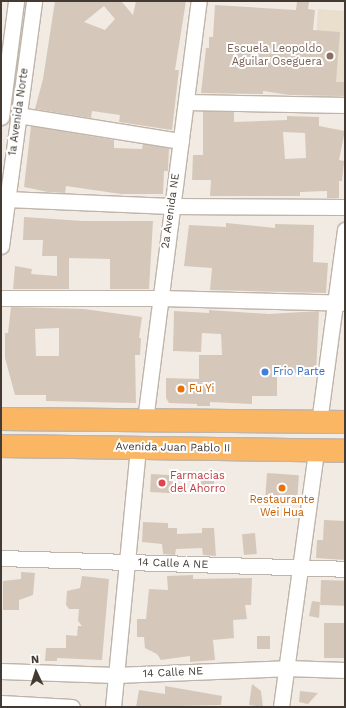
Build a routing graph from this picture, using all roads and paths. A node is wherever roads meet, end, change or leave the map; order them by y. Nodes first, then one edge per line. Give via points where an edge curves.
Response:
1 (16, 1) edge
2 (34, 1) edge
3 (199, 1) edge
4 (6, 40) edge
5 (29, 40) junction
6 (4, 97) junction
7 (20, 100) junction
8 (186, 102) junction
9 (345, 104) edge
10 (18, 115) junction
11 (1, 117) edge
12 (181, 141) junction
13 (6, 199) junction
14 (171, 206) junction
15 (345, 207) edge
16 (2, 228) edge
17 (345, 230) edge
18 (1, 246) edge
19 (1, 298) edge
20 (160, 298) junction
21 (340, 303) edge
22 (1, 419) edge
23 (145, 420) junction
24 (319, 422) junction
25 (345, 422) edge
26 (1, 446) edge
27 (138, 447) junction
28 (316, 451) junction
29 (345, 451) edge
30 (1, 558) edge
31 (126, 562) junction
32 (300, 568) junction
33 (345, 569) edge
34 (286, 668) junction
35 (345, 670) edge
36 (1, 671) edge
37 (115, 675) junction
38 (1, 702) edge
39 (72, 707) edge
40 (113, 707) edge
41 (281, 707) edge

1 - 4 street
2 - 5 street, 1a Avenida Norte
3 - 8 street, 2a Avenida NE
4 - 5 street
4 - 6 street
5 - 7 street, 1a Avenida Norte
6 - 7 street
6 - 11 street
7 - 10 street, 1a Avenida Norte
8 - 9 street
8 - 12 street, 2a Avenida NE
10 - 12 street
10 - 13 street, 1a Avenida Norte
12 - 14 street, 2a Avenida NE
13 - 14 street
13 - 16 street, 1a Avenida Norte
14 - 15 street
14 - 20 street, 2a Avenida NE
16 - 18 street, 1a Avenida Norte
17 - 21 street
19 - 20 street
20 - 21 street
20 - 23 street, 2a Avenida NE
21 - 24 street
22 - 23 highway
23 - 24 highway
24 - 25 highway
26 - 27 highway, Avenida Juan Pablo II
27 - 28 highway, Avenida Juan Pablo II
27 - 31 street
28 - 29 highway, Avenida Juan Pablo II
28 - 32 street
30 - 31 street, 14 Calle A NE
31 - 32 street, 14 Calle A NE
31 - 37 street
32 - 33 street, 14 Calle A NE
32 - 34 street
34 - 35 street, 14 Calle NE
34 - 37 street, 14 Calle NE
34 - 41 street
36 - 37 street, 14 Calle NE
37 - 40 street
38 - 39 street

